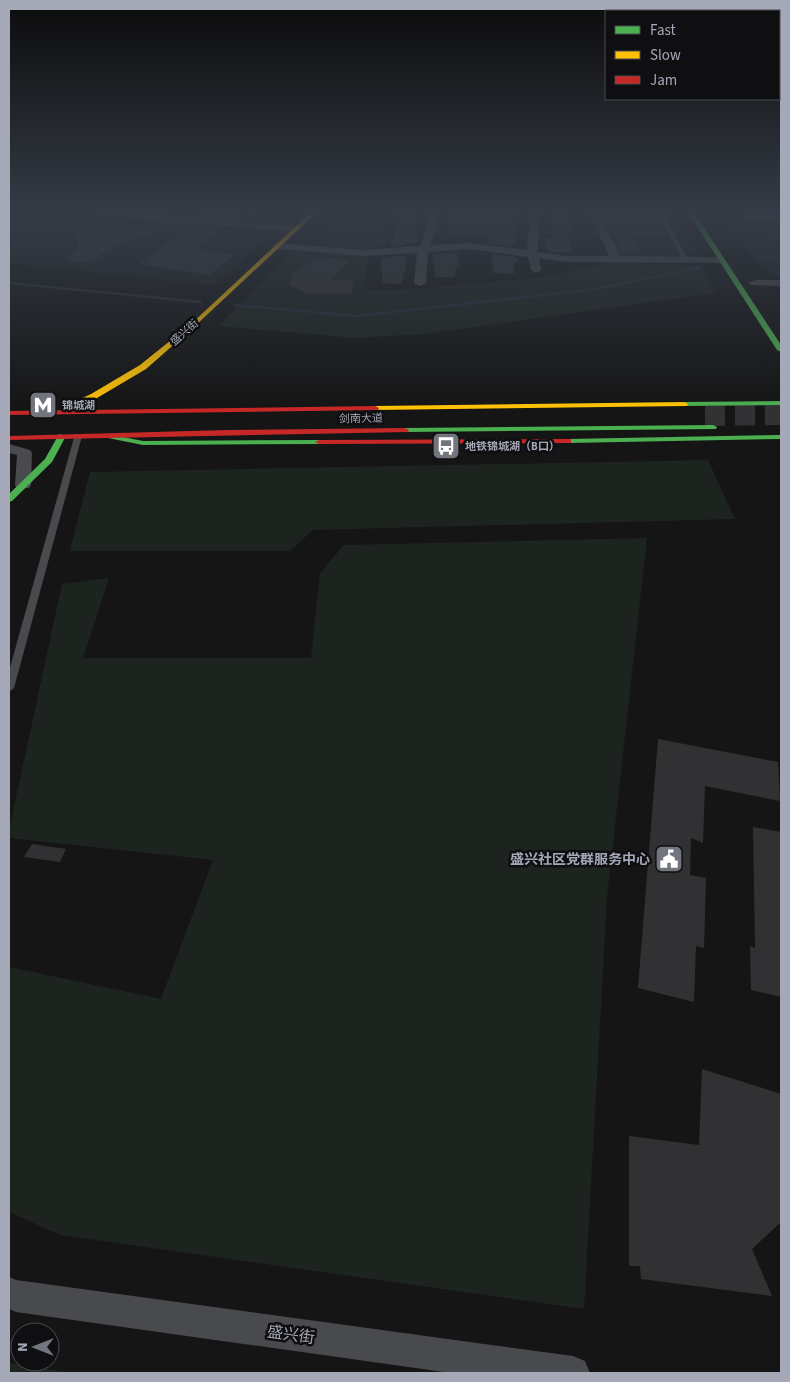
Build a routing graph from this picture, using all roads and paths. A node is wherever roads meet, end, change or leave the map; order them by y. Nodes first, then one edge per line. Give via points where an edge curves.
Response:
1 (243, 278) edge
2 (420, 278) edge
3 (733, 278) edge
4 (752, 278) edge
5 (420, 283) dead end
6 (755, 283) junction
7 (781, 283) edge
8 (766, 298) dead end
9 (781, 350) edge
10 (143, 367) junction
11 (136, 384) dead end
12 (781, 404) edge
13 (706, 410) junction
14 (54, 412) junction
15 (9, 413) edge
16 (729, 414) dead end
17 (9, 423) edge
18 (738, 426) dead end
19 (714, 427) tunnel mouth
20 (62, 436) junction
21 (78, 436) junction
22 (110, 436) junction
23 (781, 437) edge
24 (9, 438) edge
25 (722, 438) junction
26 (9, 448) edge
27 (23, 485) junction
28 (9, 499) edge
29 (9, 688) edge
30 (9, 1293) edge
31 (573, 1373) edge

1 - 10 main road, 盛兴街
2 - 5 street
3 - 9 main road
4 - 6 main road
6 - 7 street
6 - 8 main road
10 - 11 main road
10 - 14 main road, 盛兴街 via 78,405
12 - 13 main road
13 - 14 main road via 151,407
13 - 16 main road
13 - 17 main road, 剑南大道
14 - 15 main road
18 - 25 main road via 734,433
19 - 22 main road, 剑南大道
20 - 21 main road, 剑南大道
20 - 24 main road, 剑南大道
20 - 27 main road via 49,460
21 - 22 main road, 剑南大道
21 - 29 lane
22 - 25 main road via 143,443
23 - 25 main road
26 - 27 street via 25,453
27 - 28 main road
30 - 31 street, 盛兴街

